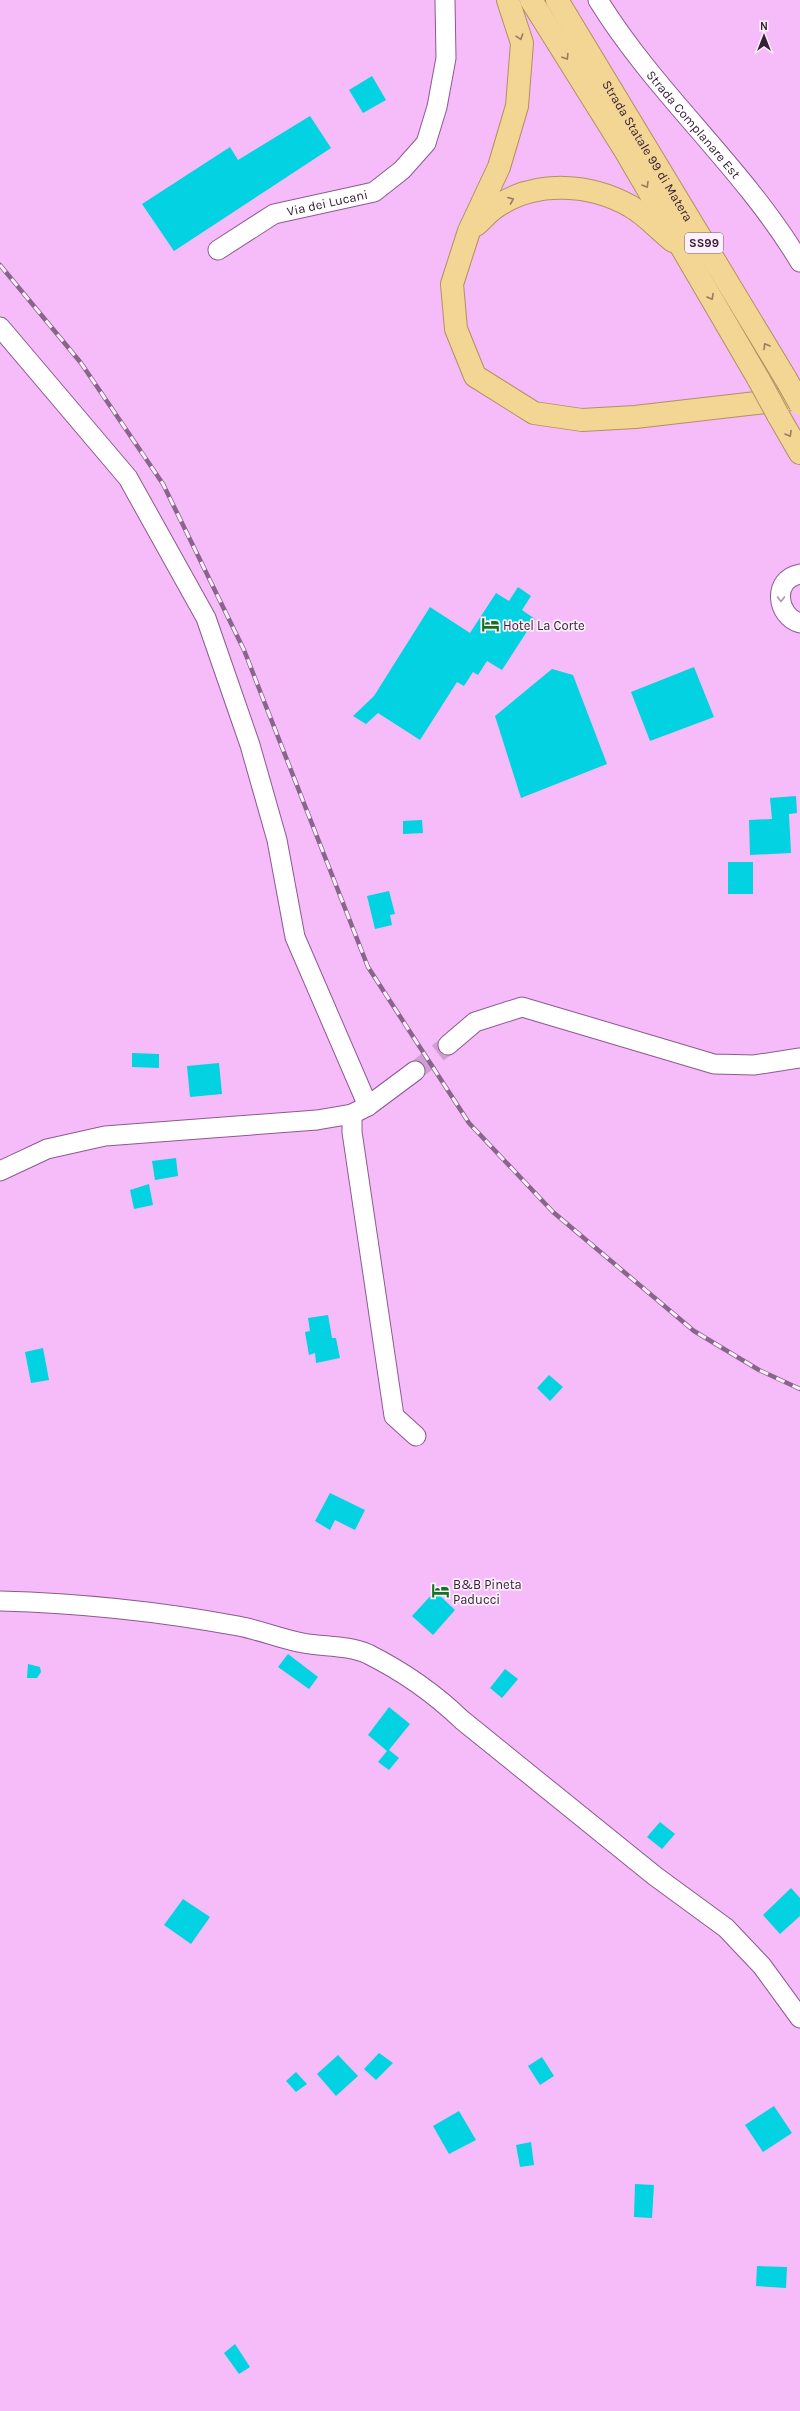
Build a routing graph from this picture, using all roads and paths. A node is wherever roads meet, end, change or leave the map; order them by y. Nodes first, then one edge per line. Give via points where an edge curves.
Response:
1 (445, 0) edge
2 (508, 0) edge
3 (531, 0) edge
4 (557, 0) edge
5 (598, 0) edge
6 (469, 231) junction
7 (218, 250) dead end
8 (685, 251) junction
9 (797, 255) edge
10 (0, 327) edge
11 (800, 398) edge
12 (800, 404) edge
13 (800, 453) edge
14 (800, 574) edge
15 (800, 624) edge
16 (448, 1045) tunnel mouth
17 (800, 1058) edge
18 (415, 1071) tunnel mouth
19 (360, 1110) junction
20 (0, 1171) edge
21 (416, 1436) dead end
22 (0, 1601) edge
23 (800, 2018) edge

1 - 7 street, Via dei Lucani via 446,58 437,107 426,143 402,170 374,192 274,214
2 -> 6 highway via 522,43 517,106 499,168
3 -> 8 highway, Strada Statale 99 di Matera / SS99
12 -> 4 highway, Strada Statale 99 di Matera / SS99, bridge
5 - 9 street, Strada Complanare Est via 647,67 751,194
6 -> 8 highway via 499,205 532,191 584,188 630,206
6 - 11 highway via 452,284 456,329 475,376 534,413 582,420 635,417
8 -> 13 highway, Strada Statale 99 di Matera / SS99, bridge
10 - 19 street via 128,478 206,618 250,745 277,840 296,938
14 -> 15 street via 784,584 780,601 786,616
16 - 17 street via 475,1022 522,1006 714,1064 754,1065
18 - 19 street
19 - 20 street via 317,1120 105,1136 48,1149
19 - 21 street via 352,1132 394,1416
22 - 23 street via 181,1616 241,1626 302,1643 346,1648 367,1654 416,1682 655,1876 726,1928 762,1966

